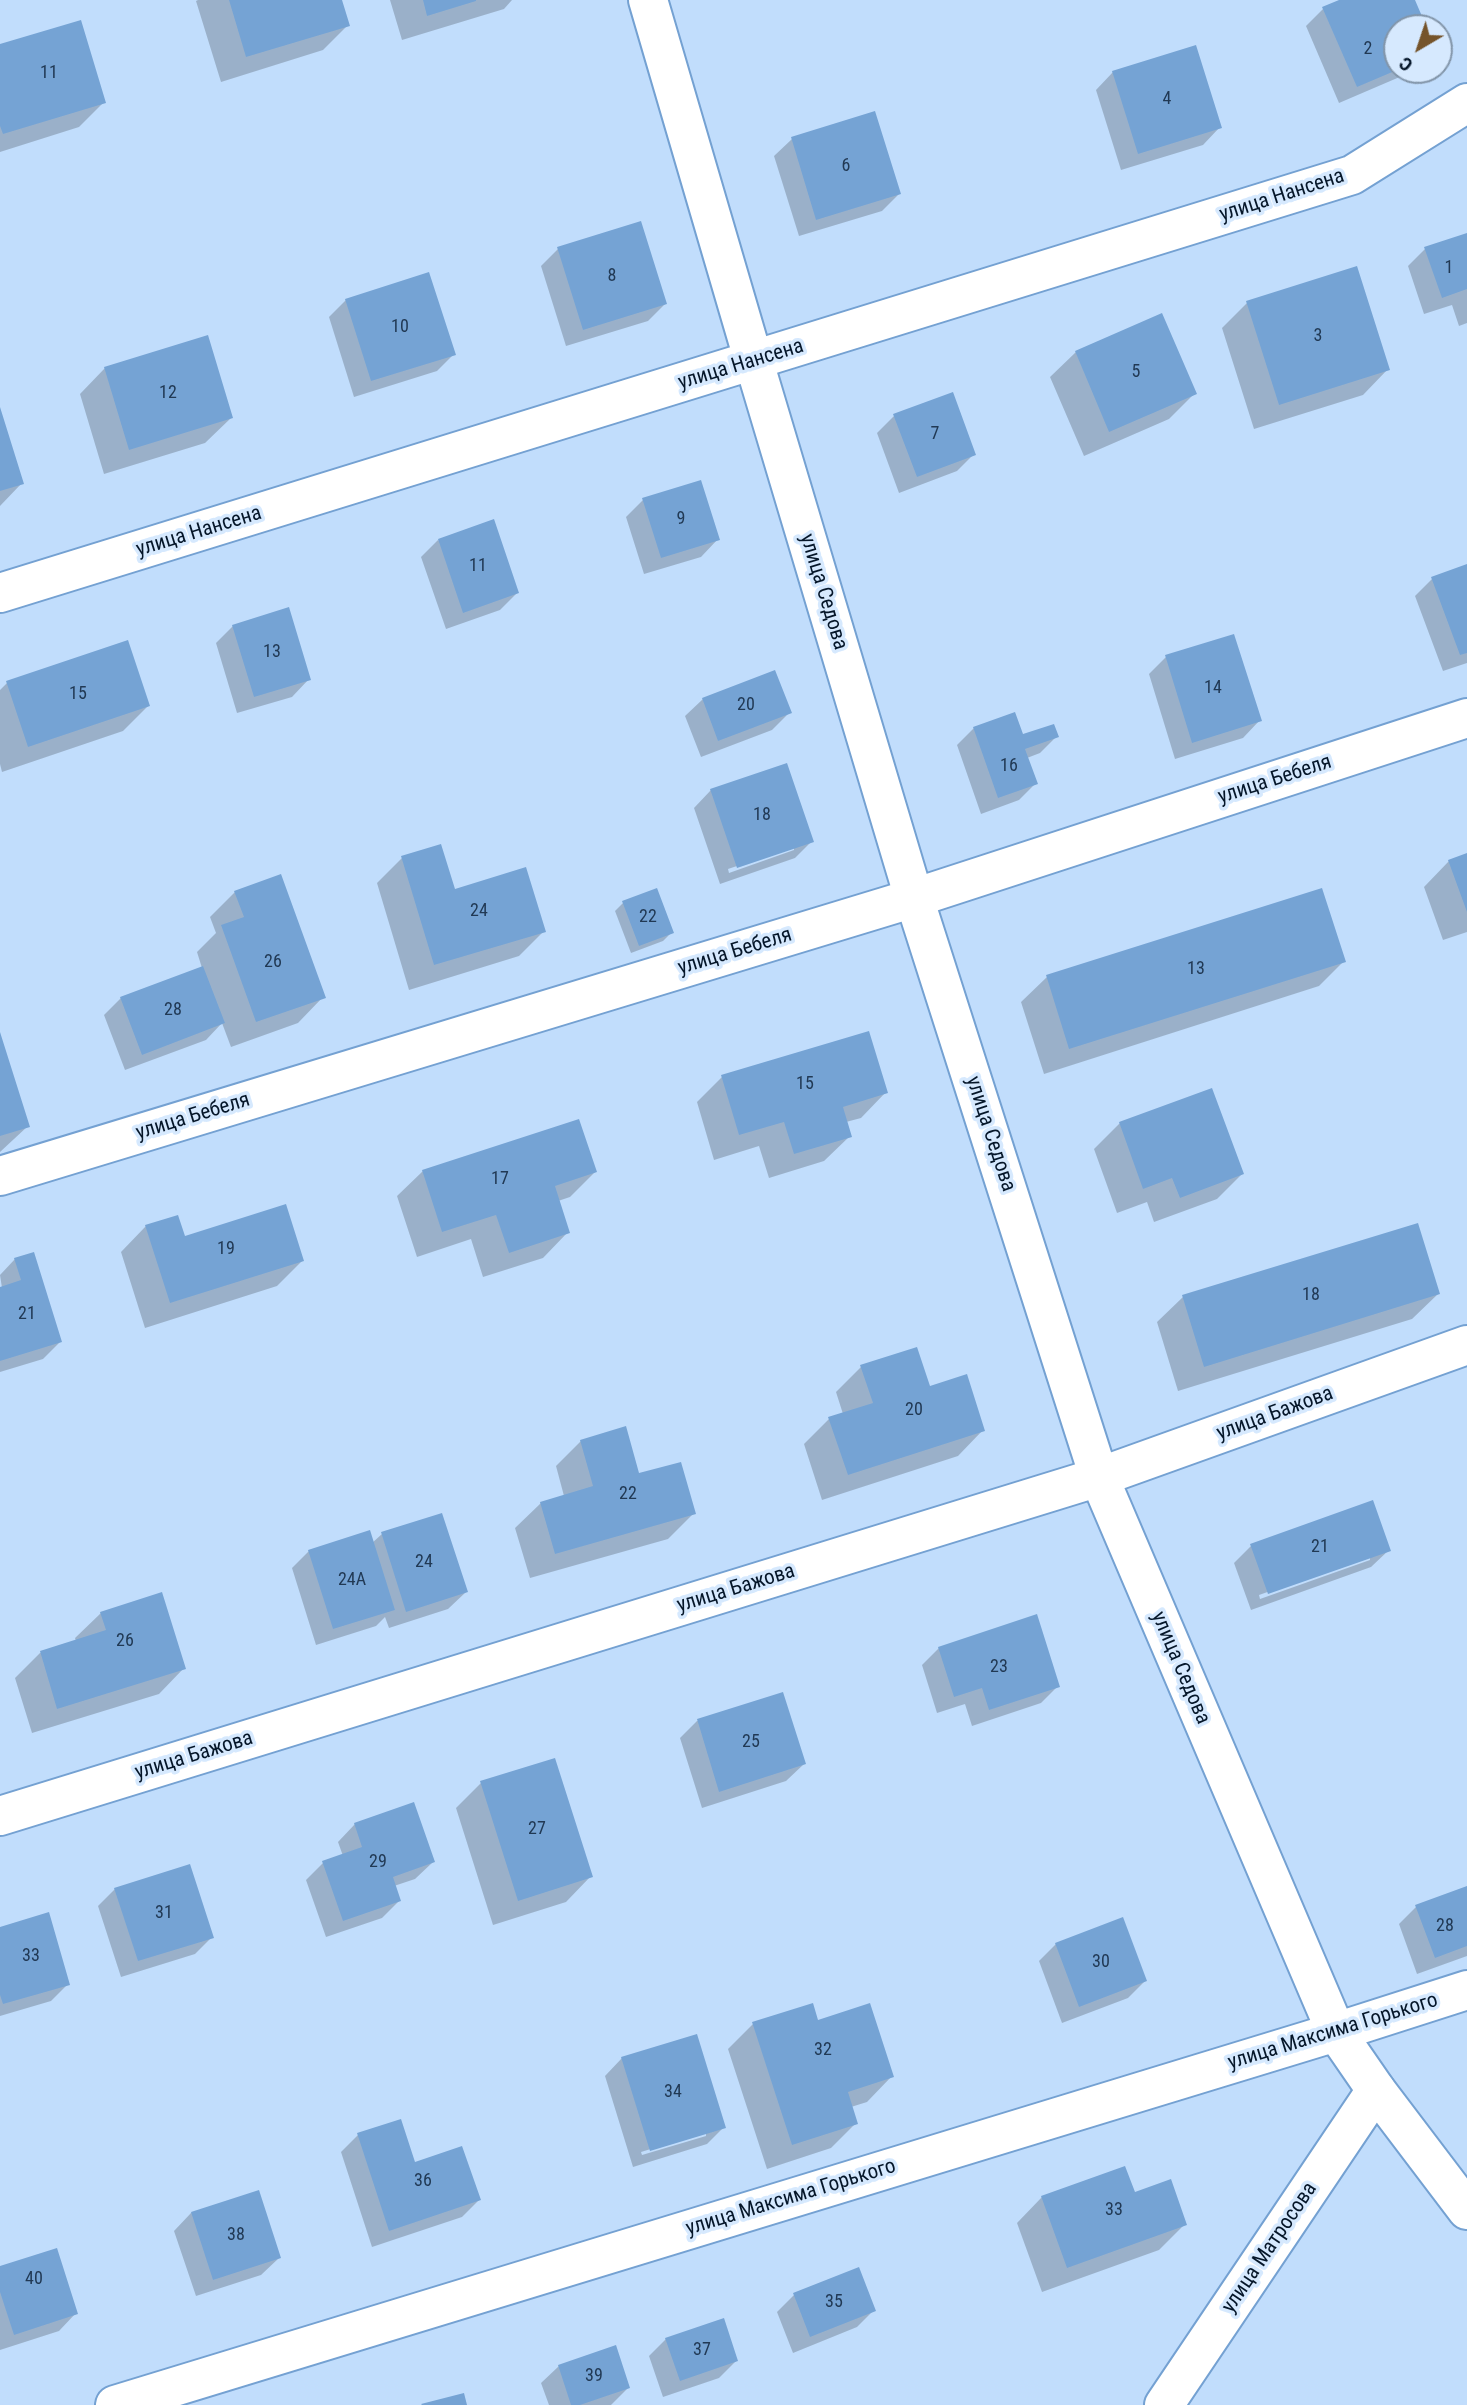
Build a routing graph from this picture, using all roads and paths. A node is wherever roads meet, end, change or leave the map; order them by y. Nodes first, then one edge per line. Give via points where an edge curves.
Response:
1 (648, 0) edge
2 (1467, 103) edge
3 (754, 362) junction
4 (0, 593) edge
5 (1467, 718) edge
6 (914, 898) junction
7 (0, 1176) edge
8 (1467, 1345) edge
9 (1099, 1477) junction
10 (0, 1816) edge
11 (1467, 1990) edge
12 (1336, 2032) junction
13 (1376, 2090) junction
14 (1467, 2210) edge
15 (115, 2405) edge
16 (1164, 2405) edge

1 - 3 street, улица Седова
2 - 3 street, улица Нансена via 1352,175
3 - 4 street, улица Нансена
3 - 6 street, улица Седова
5 - 6 street, улица Бебеля
6 - 7 street, улица Бебеля
6 - 9 street, улица Седова
8 - 9 street, улица Бажова
9 - 10 street, улица Бажова
9 - 12 street, улица Седова
11 - 12 street, улица Максима Горького
12 - 13 street, улица Седова
12 - 15 street, улица Максима Горького
13 - 14 street, улица Седова
13 - 16 street, улица Матросова

